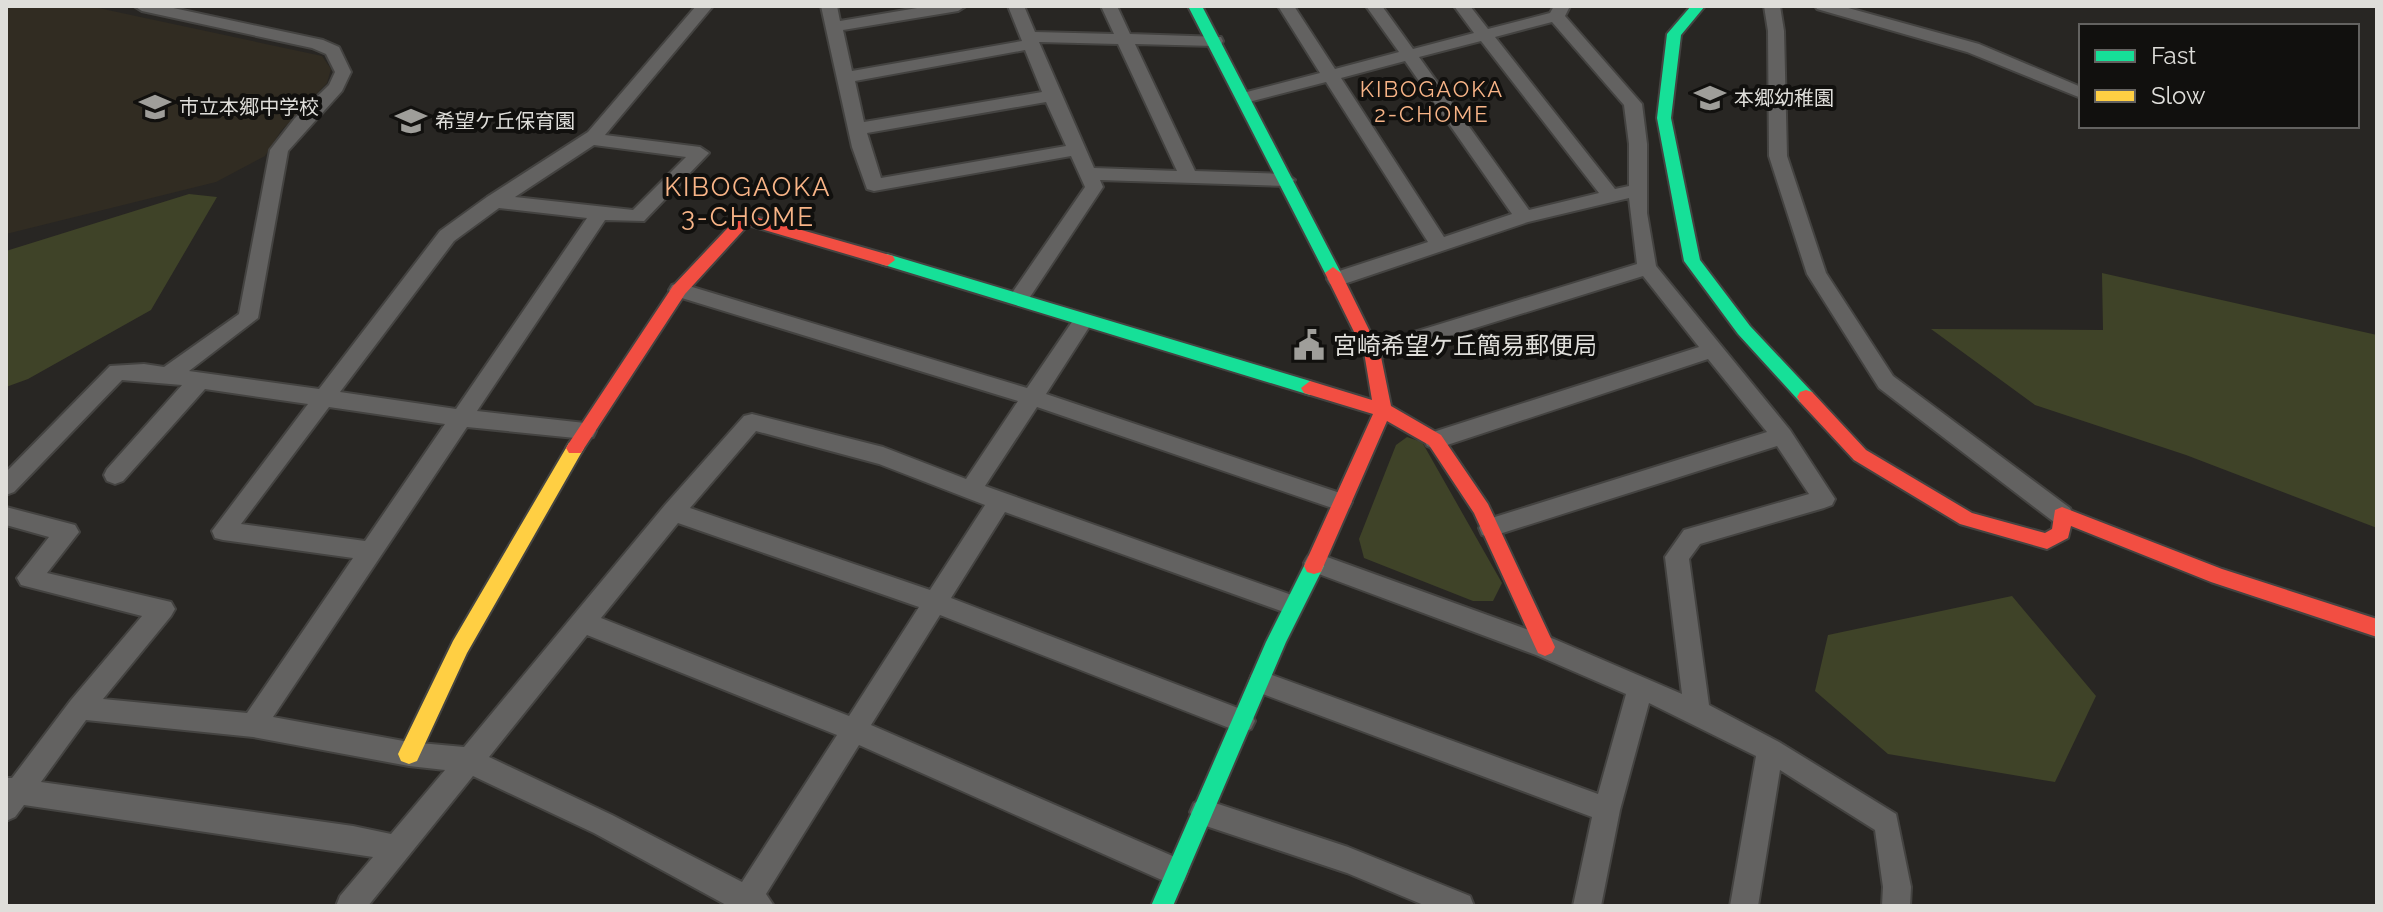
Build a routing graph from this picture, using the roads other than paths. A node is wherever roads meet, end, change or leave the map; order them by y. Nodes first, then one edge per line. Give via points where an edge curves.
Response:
1 (142, 6) edge
2 (218, 6) edge
3 (705, 6) edge
4 (829, 6) edge
5 (958, 6) edge
6 (1016, 6) edge
7 (1109, 6) edge
8 (1195, 6) edge
9 (1286, 6) edge
10 (1374, 6) edge
11 (1462, 6) edge
12 (1698, 6) edge
13 (1772, 6) edge
14 (1823, 6) edge
15 (1558, 11) edge
16 (199, 18) junction
17 (833, 27) junction
18 (1485, 37) junction
19 (1124, 38) junction
20 (1031, 40) junction
21 (1215, 41) junction
22 (1410, 56) junction
23 (1332, 76) junction
24 (844, 78) junction
25 (2079, 92) edge
26 (1052, 96) junction
27 (1245, 98) junction
28 (857, 129) junction
29 (591, 139) junction
30 (1079, 149) junction
31 (1089, 174) junction
32 (1189, 177) junction
33 (1286, 180) junction
34 (1638, 190) junction
35 (1610, 195) junction
36 (494, 201) junction
37 (600, 213) junction
38 (1524, 217) junction
39 (1438, 243) junction
40 (1647, 268) junction
41 (1337, 279) junction
42 (679, 290) junction
43 (1019, 298) junction
44 (1083, 321) junction
45 (1712, 350) junction
46 (1372, 352) junction
47 (167, 376) junction
48 (199, 381) junction
49 (1034, 398) junction
50 (324, 399) junction
51 (1383, 410) junction
52 (462, 418) junction
53 (585, 431) junction
54 (1782, 436) junction
55 (1435, 440) junction
56 (115, 475) dead end
57 (6, 486) edge
58 (972, 488) junction
59 (1000, 501) junction
60 (1341, 502) junction
61 (673, 512) junction
62 (2062, 515) junction
63 (6, 516) edge
64 (1490, 528) junction
65 (369, 551) junction
66 (1316, 563) junction
67 (934, 602) junction
68 (1292, 605) junction
69 (583, 622) junction
70 (2377, 628) edge
71 (1545, 647) junction
72 (1261, 682) junction
73 (1640, 690) junction
74 (80, 708) junction
75 (1697, 712) junction
76 (1242, 721) junction
77 (253, 725) junction
78 (852, 729) junction
79 (1770, 750) junction
80 (409, 754) junction
81 (468, 760) junction
82 (10, 796) edge
83 (1607, 810) junction
84 (1203, 812) junction
85 (398, 849) junction
86 (1174, 871) junction
87 (749, 904) edge
88 (350, 906) edge
89 (1162, 906) edge
90 (1460, 906) edge
91 (1587, 906) edge
92 (1744, 906) edge
93 (1896, 906) edge

1 - 16 street
2 - 16 street
3 - 29 street via 672,38 654,69
4 - 17 street
5 - 17 street
6 - 20 street
7 - 19 street
8 - 21 street
9 - 23 street
10 - 22 street
11 - 18 street
12 - 62 street via 1674,34 1664,118 1692,261 1744,330 1860,455 1967,519 2047,541 2061,533
13 - 62 street via 1778,156 1817,274 1886,382
14 - 25 street via 1973,48
15 - 18 street
15 - 34 street via 1633,104
16 - 47 street via 317,44 333,51 343,72 336,87 279,150 248,318
17 - 24 street
18 - 22 street
18 - 35 street
19 - 20 street
19 - 21 street
19 - 32 street
20 - 24 street
20 - 26 street
21 - 27 street
22 - 23 street
22 - 38 street
23 - 27 street
23 - 39 street
24 - 28 street
26 - 28 street
26 - 30 street
27 - 33 street
28 - 30 street via 874,185
29 - 36 street
29 - 37 street via 700,153 637,217
30 - 31 street
31 - 32 street
31 - 43 street via 1094,187
32 - 33 street
33 - 41 street
34 - 35 street
34 - 40 street
35 - 38 street
36 - 37 street
36 - 50 street via 447,236
37 - 52 street
38 - 39 street
39 - 41 street
40 - 45 street
40 - 46 street
41 - 46 street
42 - 43 street via 745,219
42 - 49 street
42 - 53 street
43 - 44 street
44 - 49 street
44 - 51 street
45 - 54 street
45 - 55 street
46 - 51 street
47 - 48 street
47 - 57 street via 117,372
48 - 50 street
48 - 56 street
49 - 58 street
49 - 60 street
50 - 52 street
50 - 65 street via 223,531
51 - 55 street
51 - 60 street
52 - 53 street
52 - 65 street
53 - 80 street via 460,647
54 - 64 street
54 - 75 street via 1824,499 1692,537 1677,557
55 - 64 street
58 - 59 street
58 - 61 street via 883,456 752,422
59 - 67 street
59 - 68 street
60 - 66 street
61 - 67 street
61 - 69 street
62 - 70 street via 2264,594
63 - 74 street via 67,532 29,578 163,609
64 - 71 street
65 - 77 street
66 - 68 street
66 - 71 street
67 - 76 street
67 - 78 street
68 - 72 street
69 - 78 street
69 - 81 street
71 - 73 street
72 - 76 street
72 - 83 street
73 - 75 street
73 - 83 street
74 - 77 street
74 - 82 street
75 - 79 street
76 - 84 street
77 - 80 street
78 - 86 street
78 - 87 street
79 - 92 street
79 - 93 street via 1887,823
80 - 81 street
81 - 85 street
81 - 87 street via 603,824
82 - 85 street
83 - 91 street
84 - 86 street
84 - 90 street via 1348,860
85 - 88 street
86 - 89 street

